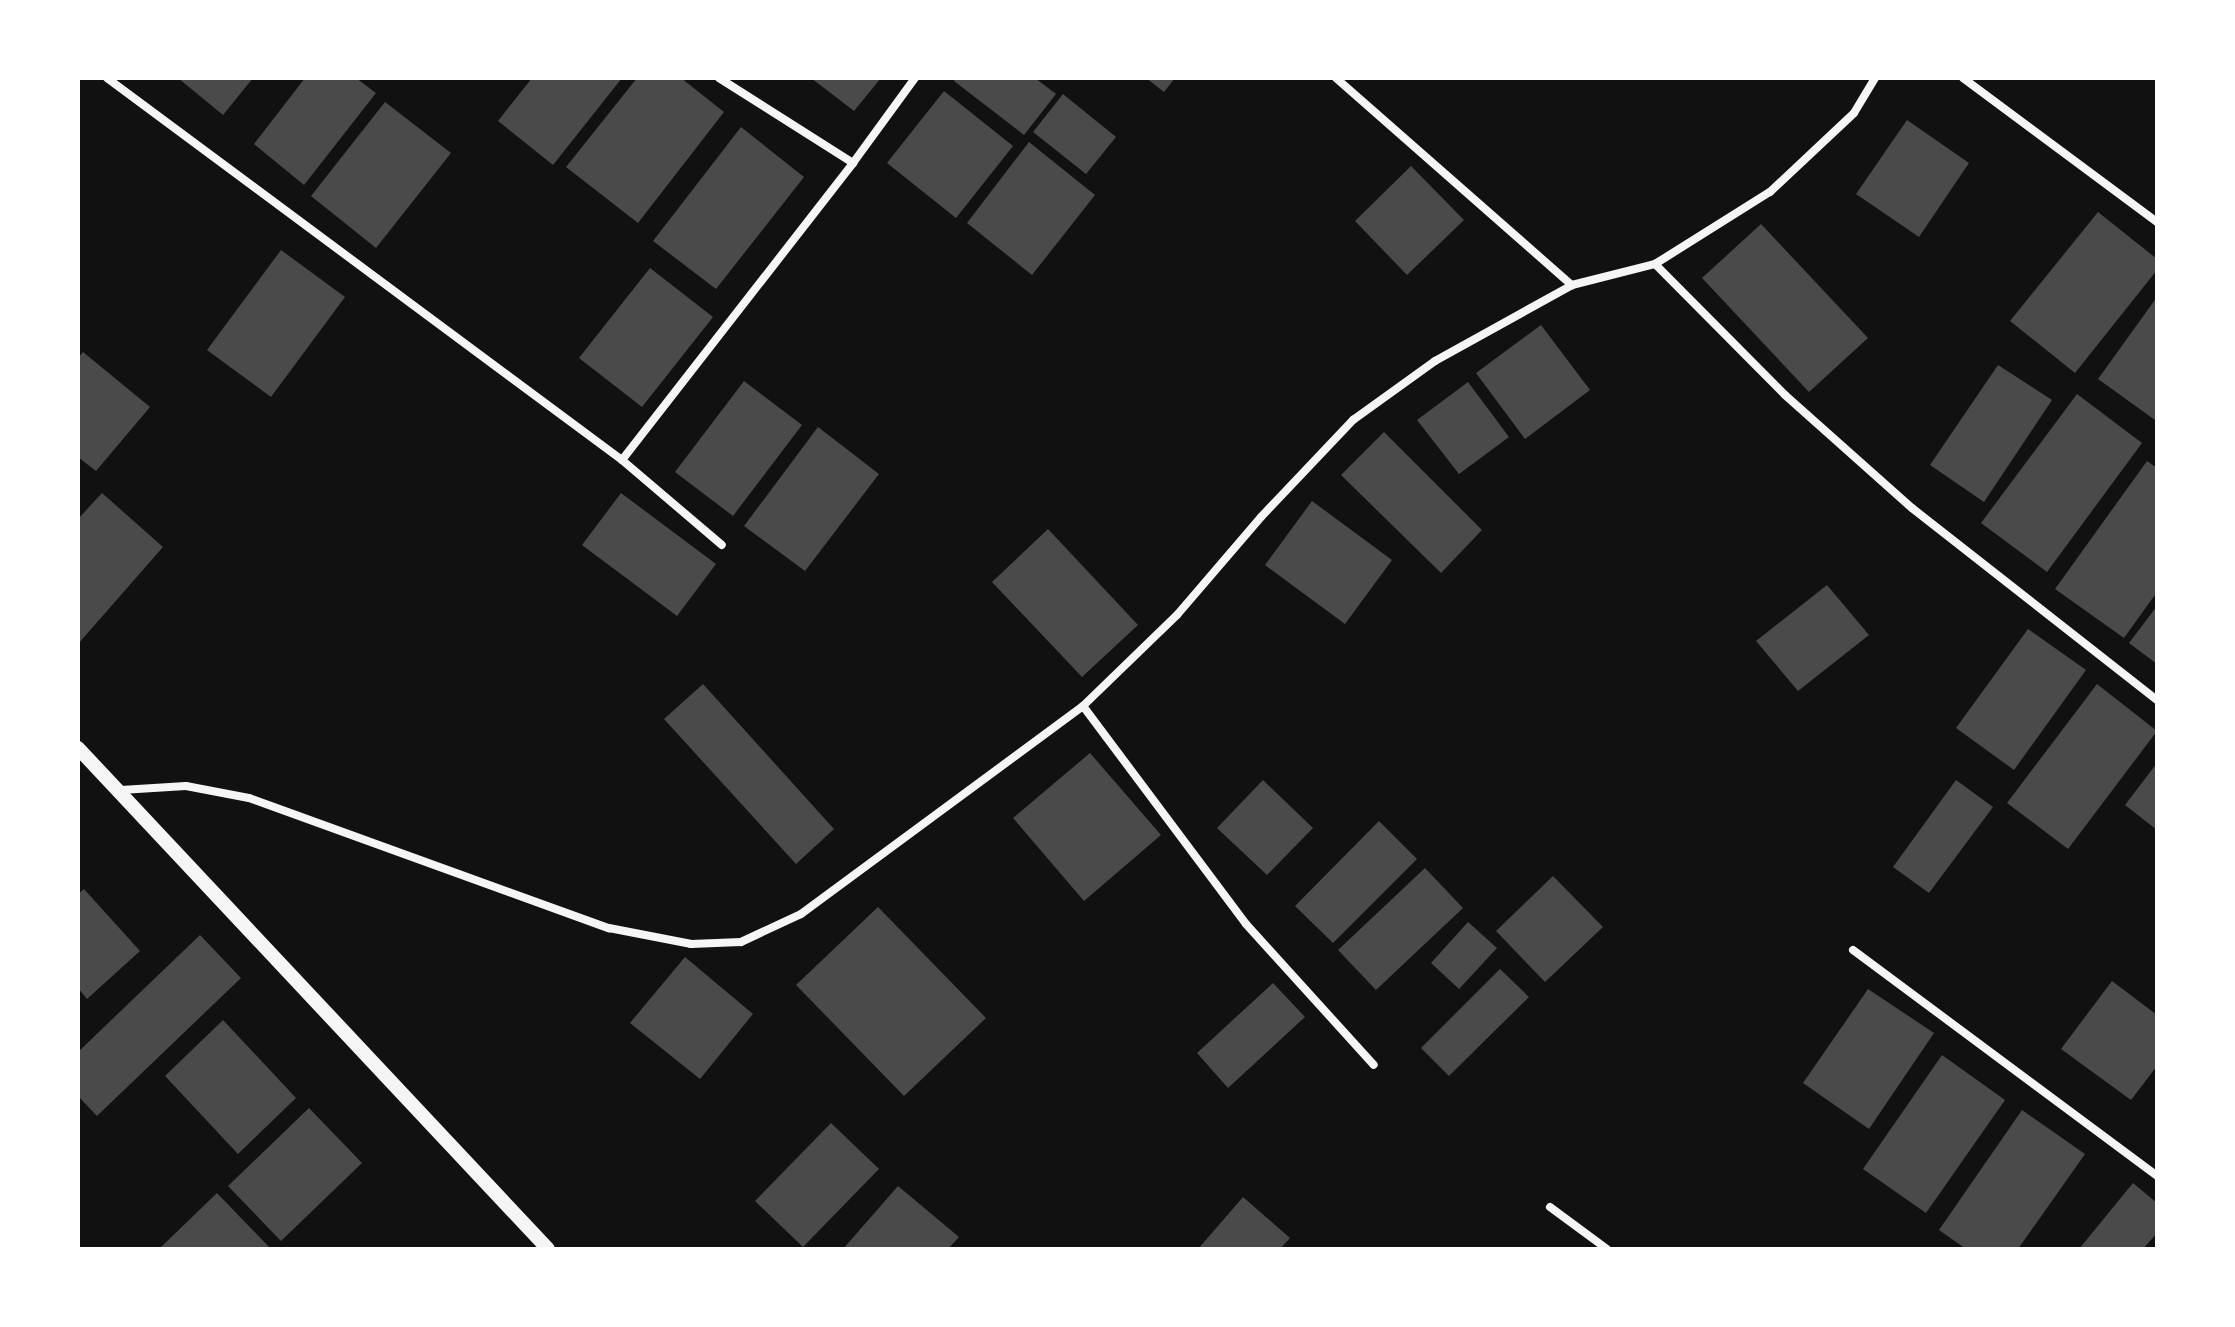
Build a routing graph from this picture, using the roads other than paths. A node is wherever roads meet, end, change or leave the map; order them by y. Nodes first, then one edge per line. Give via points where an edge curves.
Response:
1 (107, 78) edge
2 (719, 78) edge
3 (915, 78) edge
4 (1336, 78) edge
5 (1875, 78) edge
6 (1963, 78) edge
7 (853, 163) junction
8 (2157, 222) edge
9 (1655, 264) junction
10 (1572, 285) junction
11 (622, 460) junction
12 (722, 545) dead end
13 (2157, 700) edge
14 (1083, 706) junction
15 (78, 748) edge
16 (121, 790) junction
17 (1853, 950) dead end
18 (1374, 1065) dead end
19 (2157, 1176) edge
20 (1550, 1207) dead end
21 (548, 1249) edge
22 (1607, 1249) edge

1 - 11 street
2 - 7 street
3 - 7 street
4 - 10 street
5 - 9 street via 1854,113 1770,192
6 - 8 street
7 - 11 street
9 - 10 street
9 - 13 street via 1785,395 1912,508
10 - 14 street via 1435,361 1353,420 1177,615
11 - 12 street
14 - 16 street via 801,914 741,942 691,944 609,928 249,798 186,786
14 - 18 street via 1246,924
15 - 16 street
16 - 21 street
17 - 19 street
20 - 22 street

